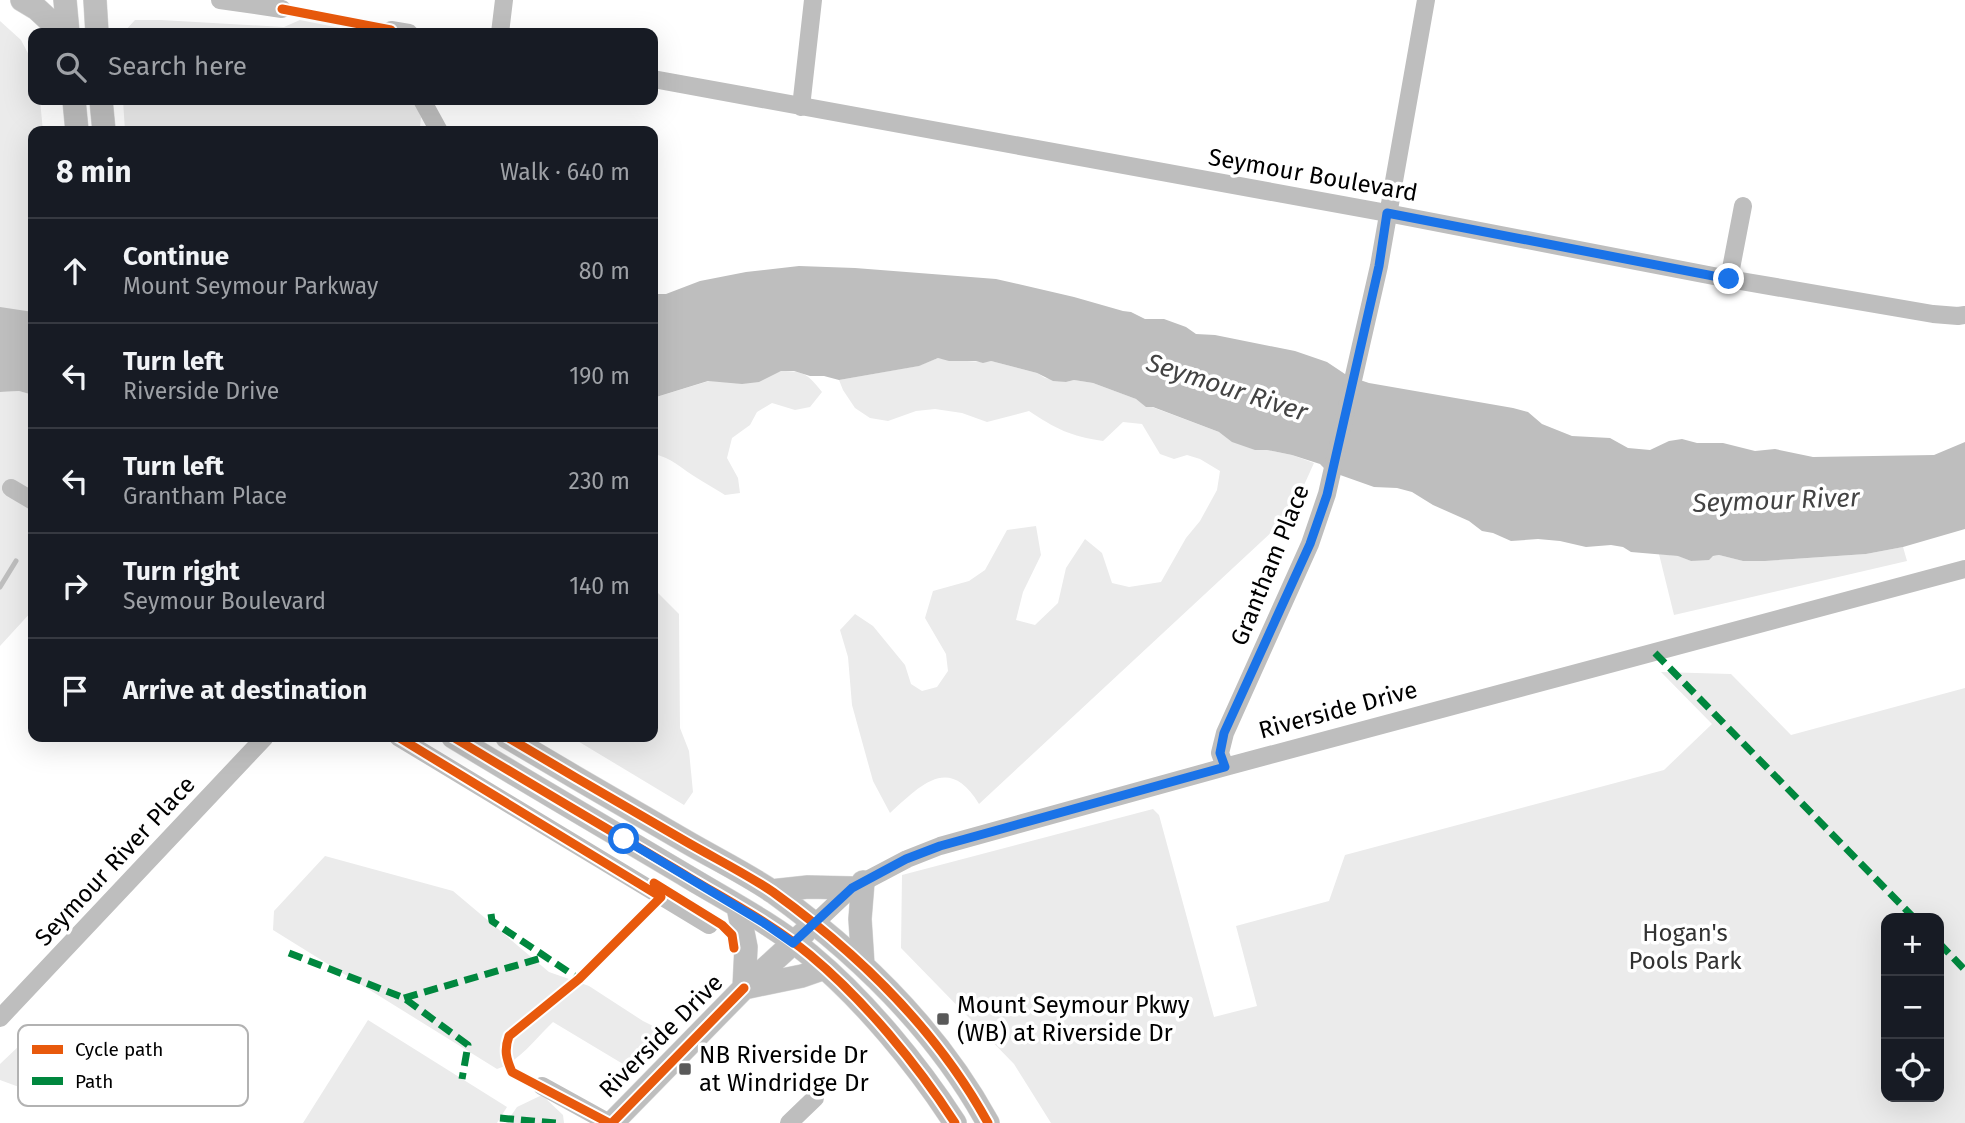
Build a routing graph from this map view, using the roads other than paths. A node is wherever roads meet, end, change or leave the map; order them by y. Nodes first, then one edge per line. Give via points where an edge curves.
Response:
1 (22, 0) edge
2 (65, 0) edge
3 (95, 0) edge
4 (220, 0) edge
5 (504, 0) edge
6 (813, 0) edge
7 (1426, 0) edge
8 (282, 9) dead end
9 (60, 28) edge
10 (66, 28) edge
11 (97, 28) edge
12 (501, 28) edge
13 (658, 80) edge
14 (74, 105) edge
15 (101, 105) edge
16 (425, 105) edge
17 (801, 107) junction
18 (77, 126) edge
19 (104, 126) edge
20 (436, 126) edge
21 (1743, 206) dead end
22 (1387, 213) junction
23 (1729, 279) junction
24 (1965, 315) edge
25 (10, 488) dead end
26 (28, 499) edge
27 (1965, 569) edge
28 (260, 742) edge
29 (406, 742) edge
30 (461, 742) edge
31 (516, 742) edge
32 (1225, 767) junction
33 (858, 885) junction
34 (771, 891) junction
35 (738, 907) junction
36 (814, 924) junction
37 (709, 925) dead end
38 (793, 943) junction
39 (863, 965) junction
40 (825, 968) junction
41 (744, 988) junction
42 (0, 1018) edge
43 (541, 1086) dead end
44 (815, 1098) dead end
45 (610, 1123) edge
46 (789, 1123) edge
47 (955, 1123) edge
48 (988, 1123) edge

1 - 9 main road
2 - 10 main road
3 - 11 main road
4 - 8 street
5 - 12 street
6 - 17 street
7 - 22 street, Grantham Place
13 - 17 street, Seymour Boulevard
14 - 18 main road
15 - 19 main road
16 - 20 street
17 - 22 street, Seymour Boulevard
21 - 23 street
22 - 23 street, Seymour Boulevard
22 - 32 street, Grantham Place via 1329,485 1310,544 1224,733 1220,753
23 - 24 street, Seymour Boulevard via 1933,314
25 - 26 street
27 - 32 street, Riverside Drive
28 - 42 street, Seymour River Place
29 - 37 street
30 - 35 main road
31 - 34 main road
32 - 33 street, Riverside Drive via 940,846
33 - 34 main road
33 - 36 street, Riverside Drive
33 - 39 main road
34 - 36 main road
35 - 38 main road
35 - 41 main road via 746,947
36 - 38 main road, Riverside Drive
36 - 39 main road
38 - 40 main road
38 - 41 main road, Riverside Drive
39 - 48 main road via 922,1027
40 - 41 main road
40 - 47 main road via 901,1049
41 - 45 main road, Riverside Drive
43 - 45 street
44 - 46 street

